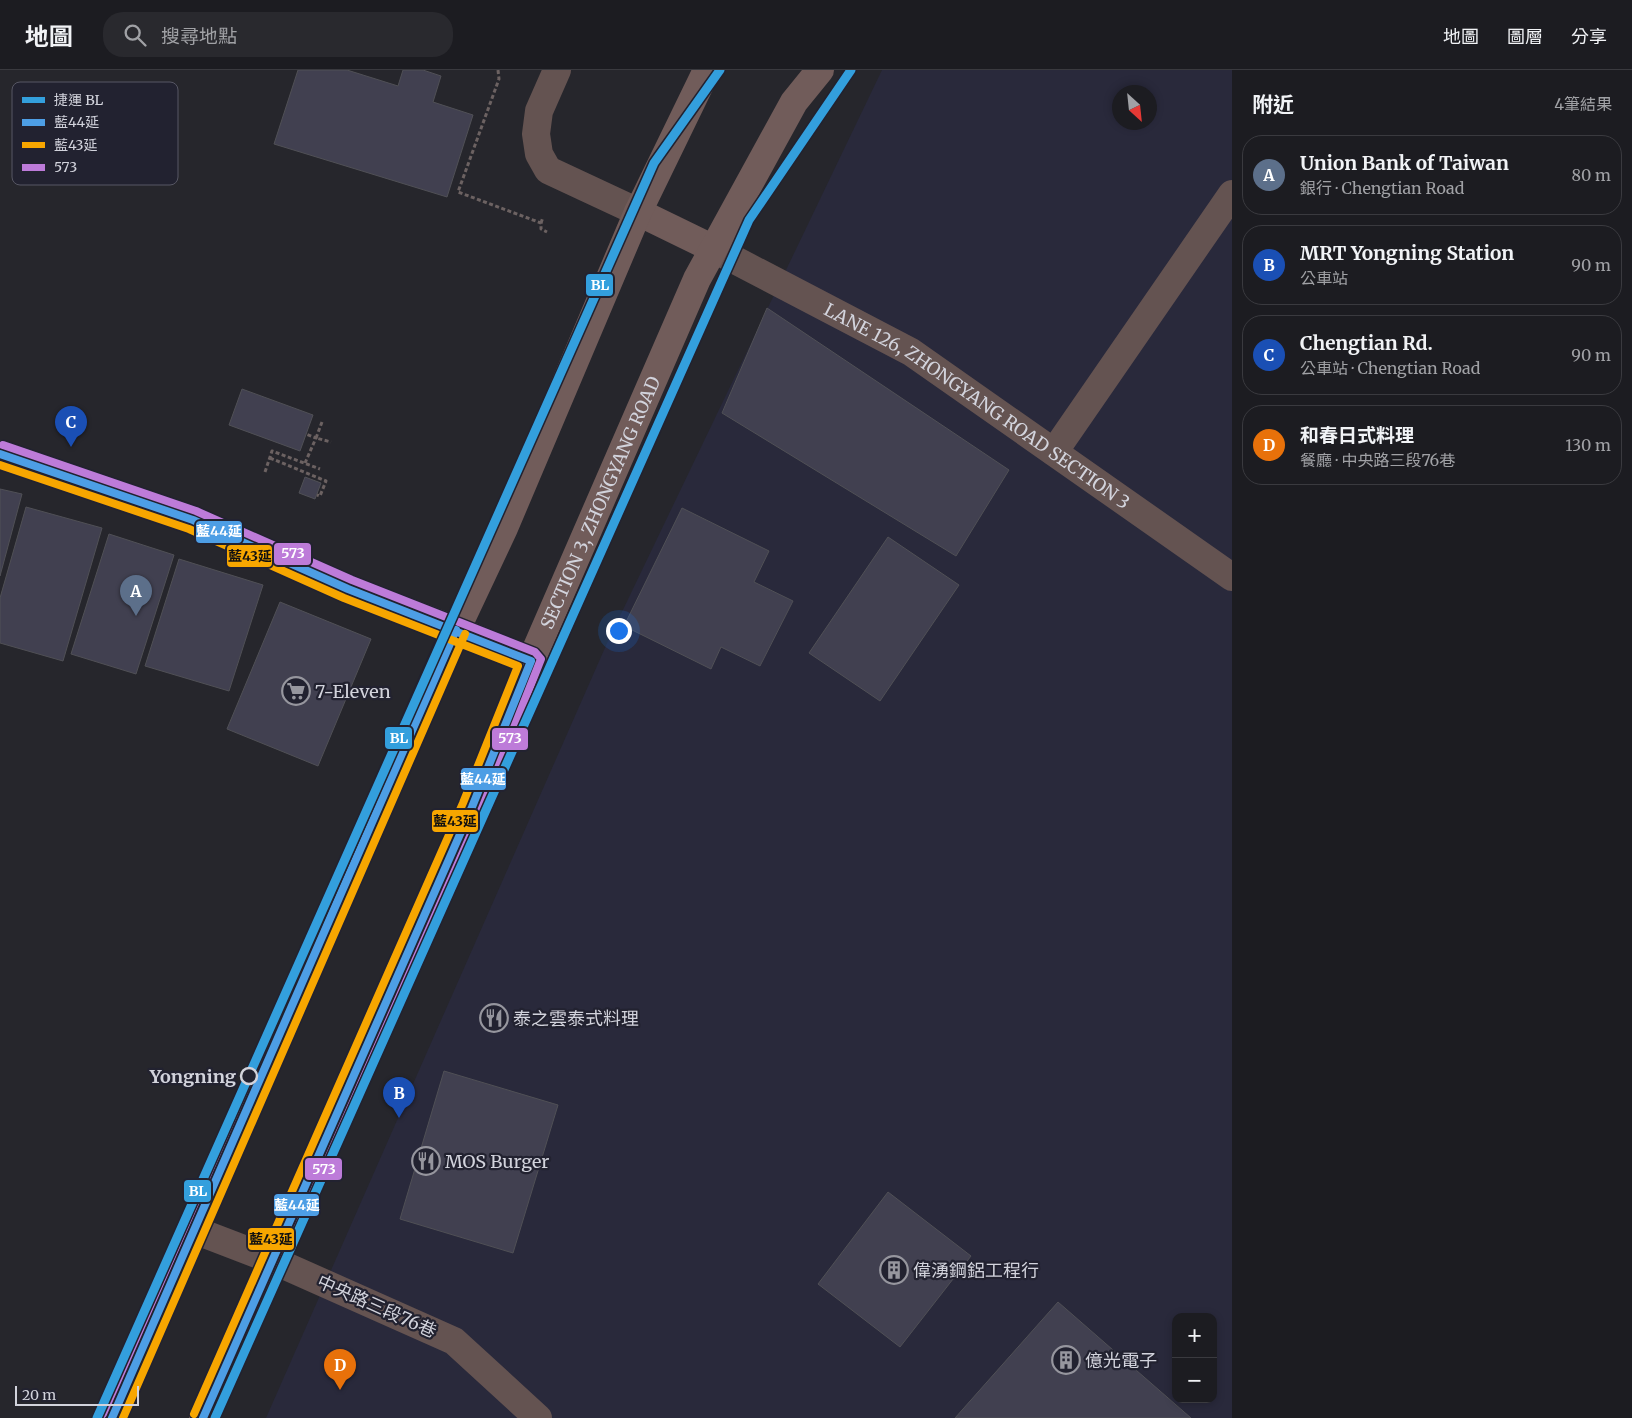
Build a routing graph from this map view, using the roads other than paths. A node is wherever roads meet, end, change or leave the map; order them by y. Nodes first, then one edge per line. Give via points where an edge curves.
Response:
1 (556, 70) edge
2 (820, 70) edge
3 (705, 71) edge
4 (1232, 194) edge
5 (638, 212) junction
6 (712, 248) junction
7 (1054, 452) junction
8 (0, 454) edge
9 (1232, 577) edge
10 (456, 630) junction
11 (531, 661) junction
12 (194, 1230) junction
13 (272, 1260) junction
14 (112, 1418) edge
15 (202, 1418) edge
16 (538, 1418) edge

1 - 5 street via 539,112 538,154 548,170
2 - 6 main road, SECTION 3, ZHONGYANG ROAD via 794,102
3 - 5 main road
4 - 7 street
5 - 6 main road
5 - 10 main road via 508,519
6 - 7 street, LANE 126, ZHONGYANG ROAD SECTION 3 via 911,352
6 - 11 main road, SECTION 3, ZHONGYANG ROAD
7 - 9 street, LANE 126, ZHONGYANG ROAD SECTION 3
8 - 10 street via 193,520 348,589
10 - 11 street
10 - 12 main road
11 - 13 main road, SECTION 3, ZHONGYANG ROAD via 472,808
12 - 13 street, 中央路三段76巷
12 - 14 main road
13 - 15 main road, SECTION 3, ZHONGYANG ROAD
13 - 16 street, 中央路三段76巷 via 454,1341

